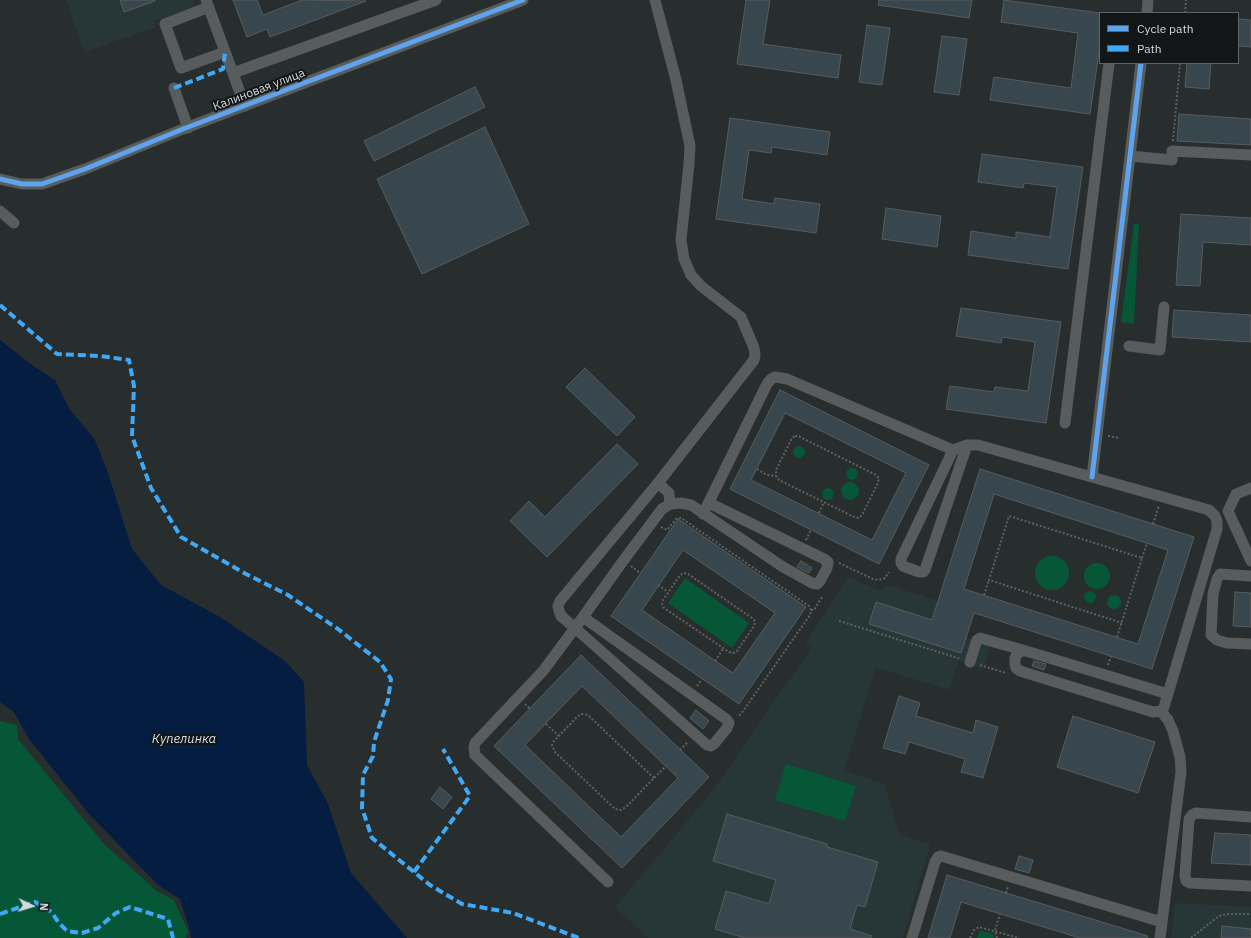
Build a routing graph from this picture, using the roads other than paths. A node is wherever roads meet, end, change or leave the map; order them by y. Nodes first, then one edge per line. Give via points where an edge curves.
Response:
1 (436, 0) edge
2 (523, 0) edge
3 (655, 0) edge
4 (1148, 0) edge
5 (207, 4) edge
6 (1147, 12) edge
7 (225, 52) junction
8 (1109, 64) edge
9 (1141, 64) edge
10 (233, 73) junction
11 (174, 88) dead end
12 (245, 106) junction
13 (188, 128) junction
14 (1251, 155) edge
15 (1130, 156) junction
16 (0, 179) edge
17 (0, 211) edge
18 (14, 223) dead end
19 (1164, 307) dead end
20 (1129, 346) dead end
21 (1066, 423) dead end
22 (967, 445) junction
23 (953, 450) junction
24 (1092, 477) junction
25 (658, 482) junction
26 (1251, 488) edge
27 (708, 503) junction
28 (670, 504) junction
29 (1228, 511) junction
30 (703, 514) junction
31 (1215, 516) junction
32 (1251, 561) edge
33 (1251, 576) edge
34 (583, 617) junction
35 (575, 628) junction
36 (1251, 644) edge
37 (1026, 651) junction
38 (970, 662) road end
39 (1168, 694) junction
40 (1161, 711) junction
41 (1251, 817) edge
42 (608, 882) dead end
43 (1251, 886) edge
44 (1162, 922) junction
45 (912, 938) edge
46 (1160, 938) edge

1 - 10 street
2 - 12 street, Калиновая улица
3 - 25 street via 690,146 681,240 684,259 691,275 701,286 741,316 755,355 751,365
4 - 6 street
5 - 7 street
5 - 7 street via 165,24 181,68
7 - 10 street
8 - 21 street
9 - 15 street
10 - 12 street
11 - 13 street
12 - 13 street, Калиновая улица
13 - 16 street, Калиновая улица via 42,184 22,184
14 - 15 street via 1172,151 1172,160
15 - 24 street
17 - 18 street
19 - 20 street via 1160,350
22 - 23 street
22 - 23 street via 925,570 919,572 903,566 900,559
22 - 24 street via 978,445
23 - 27 street via 787,379 775,377 767,384
24 - 31 street via 1209,510
25 - 28 street via 669,493
25 - 35 street via 560,601 558,606 561,616
26 - 29 street via 1236,494
27 - 30 street
27 - 30 street via 824,559 828,562 827,568 820,581 817,584 812,583
28 - 30 street via 691,505
28 - 34 street via 662,509
29 - 31 street
29 - 32 street
31 - 39 street via 1217,529
33 - 36 street via 1220,574 1213,594 1211,635 1227,643
34 - 35 street
34 - 35 street via 726,719 729,723 727,728 714,744 707,745
35 - 42 street via 544,671 475,743 474,751
37 - 38 street via 980,638
37 - 39 street
37 - 40 street via 1017,654 1015,658 1016,668 1020,671 1153,712
39 - 40 street
40 - 44 street via 1173,731 1181,772
41 - 43 street via 1196,813 1192,815 1189,819 1185,876 1190,883
44 - 45 street via 941,856 935,862
44 - 46 street

